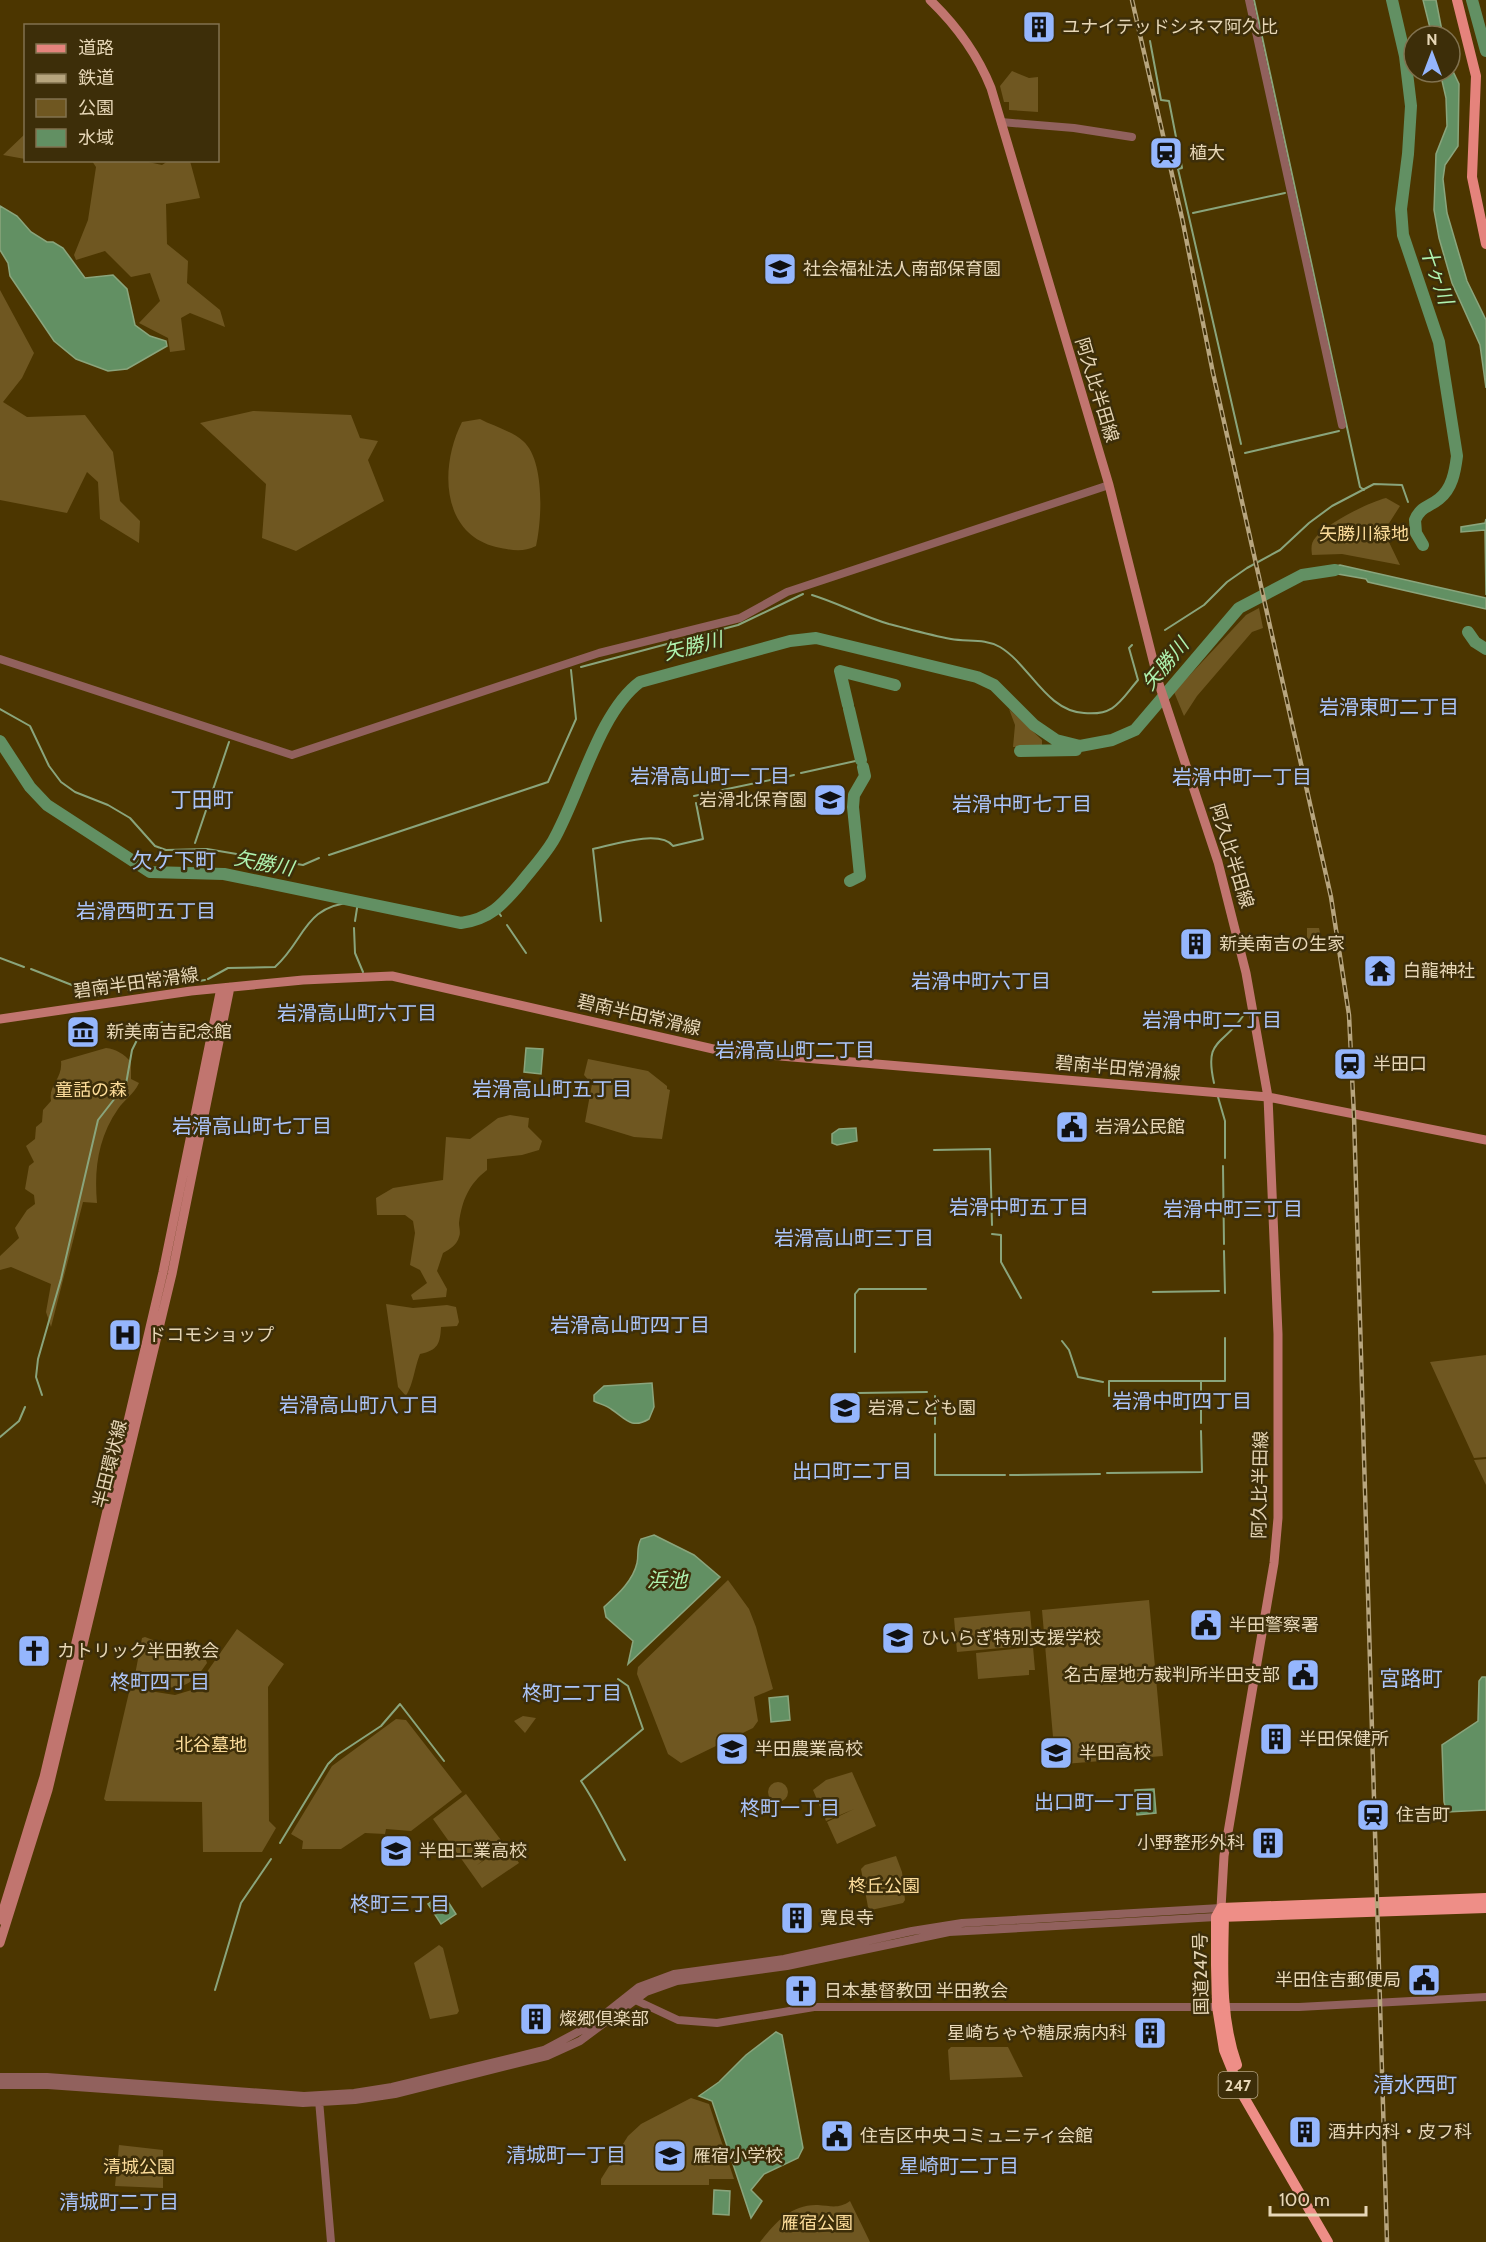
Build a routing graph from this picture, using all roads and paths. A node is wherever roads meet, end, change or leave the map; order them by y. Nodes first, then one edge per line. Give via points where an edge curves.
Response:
1 (930, 0) edge
2 (1249, 0) edge
3 (1457, 0) edge
4 (1001, 123) junction
5 (1132, 137) dead end
6 (1486, 244) edge
7 (1342, 425) dead end
8 (1109, 485) junction
9 (0, 659) edge
10 (226, 988) junction
11 (0, 1019) edge
12 (1268, 1097) junction
13 (1486, 1140) edge
14 (1486, 1898) edge
15 (1486, 1908) edge
16 (1220, 1914) junction
17 (0, 1920) edge
18 (0, 1943) edge
19 (630, 1997) junction
20 (1486, 1997) edge
21 (1220, 2007) junction
22 (0, 2077) edge
23 (0, 2085) edge
24 (319, 2099) junction
25 (331, 2242) edge
26 (1328, 2242) edge
27 (1336, 2242) edge

1 - 4 main road, 阿久比半田線 via 976,55
2 - 7 street
3 - 6 main road via 1476,76 1472,177
4 - 5 street
4 - 8 main road, 阿久比半田線
8 - 9 street via 787,592 740,618 599,653 292,755
8 - 12 main road, 阿久比半田線 via 1159,684 1234,921
10 - 11 main road, 碧南半田常滑線
10 - 12 main road, 碧南半田常滑線 via 303,980 401,977 722,1051
10 - 17 main road, 半田環状線 via 164,1272 44,1777
10 - 18 main road, 半田環状線 via 172,1274 62,1734
12 - 13 main road, 碧南半田常滑線
12 - 16 main road, 阿久比半田線 via 1278,1334 1278,1518 1274,1563 1224,1856
14 - 16 highway, 国道247号
15 - 16 highway, 国道247号
16 - 19 street via 938,1926 784,1959 674,1974 658,1978
16 - 21 highway, 国道247号 / 247
19 - 21 street via 678,2020 708,2023 814,2007
19 - 24 street via 580,2041 547,2056 395,2094
20 - 21 street
21 - 26 highway, 国道247号 / 247 via 1224,2050 1241,2092
21 - 27 highway, 国道247号 / 247 via 1231,2049 1248,2089
22 - 24 street
23 - 24 street
24 - 25 street

